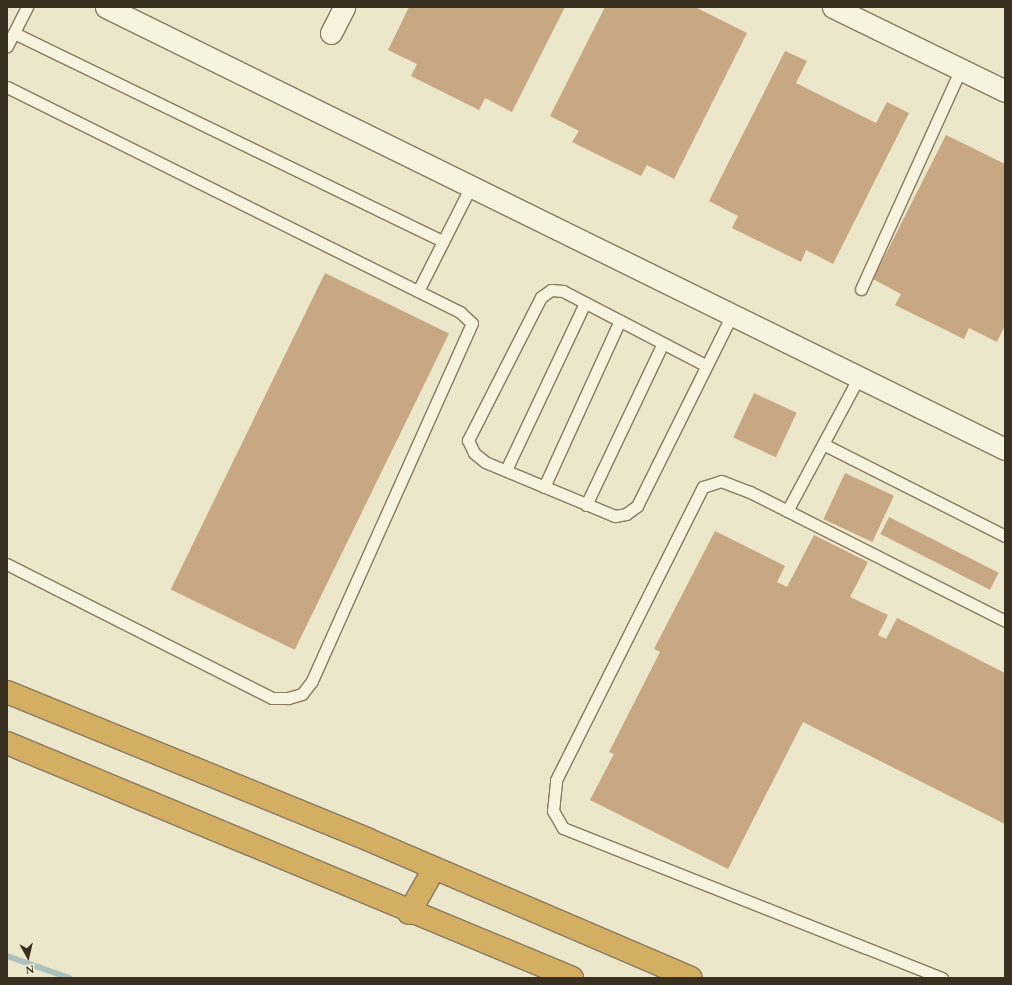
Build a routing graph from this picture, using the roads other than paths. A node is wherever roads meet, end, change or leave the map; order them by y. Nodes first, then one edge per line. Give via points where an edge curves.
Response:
1 (27, 7) edge
2 (106, 7) edge
3 (344, 7) edge
4 (833, 7) edge
5 (14, 33) junction
6 (331, 33) dead end
7 (7, 46) edge
8 (960, 69) junction
9 (7, 87) edge
10 (1005, 91) edge
11 (471, 186) junction
12 (443, 241) junction
13 (860, 289) dead end
14 (418, 291) junction
15 (585, 303) junction
16 (732, 315) junction
17 (620, 320) junction
18 (663, 343) junction
19 (705, 365) junction
20 (859, 377) junction
21 (823, 444) junction
22 (1005, 449) edge
23 (506, 470) junction
24 (544, 488) junction
25 (586, 505) junction
26 (787, 511) junction
27 (1005, 536) edge
28 (7, 564) edge
29 (1005, 621) edge
30 (7, 692) edge
31 (7, 743) edge
32 (434, 869) junction
33 (409, 913) junction
34 (572, 978) edge
35 (691, 978) edge
36 (942, 978) edge

1 - 5 lane
2 - 11 street
3 - 6 street
4 - 8 street
5 - 7 lane
5 - 12 lane
8 - 10 street
8 - 13 lane
9 - 14 lane
11 - 12 lane
11 - 16 street
12 - 14 lane
14 - 28 lane via 468,317 471,328 312,681 302,694 288,698 272,698
15 - 17 lane
15 - 23 lane
15 - 23 lane via 562,291 551,290 541,297 468,440 474,453 485,462
16 - 19 lane
16 - 20 street
17 - 18 lane
17 - 24 lane
18 - 19 lane
18 - 25 lane
19 - 25 lane via 637,506 615,516
20 - 21 lane
20 - 22 street
21 - 26 lane
21 - 27 lane
23 - 24 lane
24 - 25 lane
26 - 29 lane
26 - 36 lane via 721,481 703,487 556,780 553,811 563,828
30 - 32 highway
31 - 33 highway
32 - 33 highway
32 - 35 highway
33 - 34 highway

